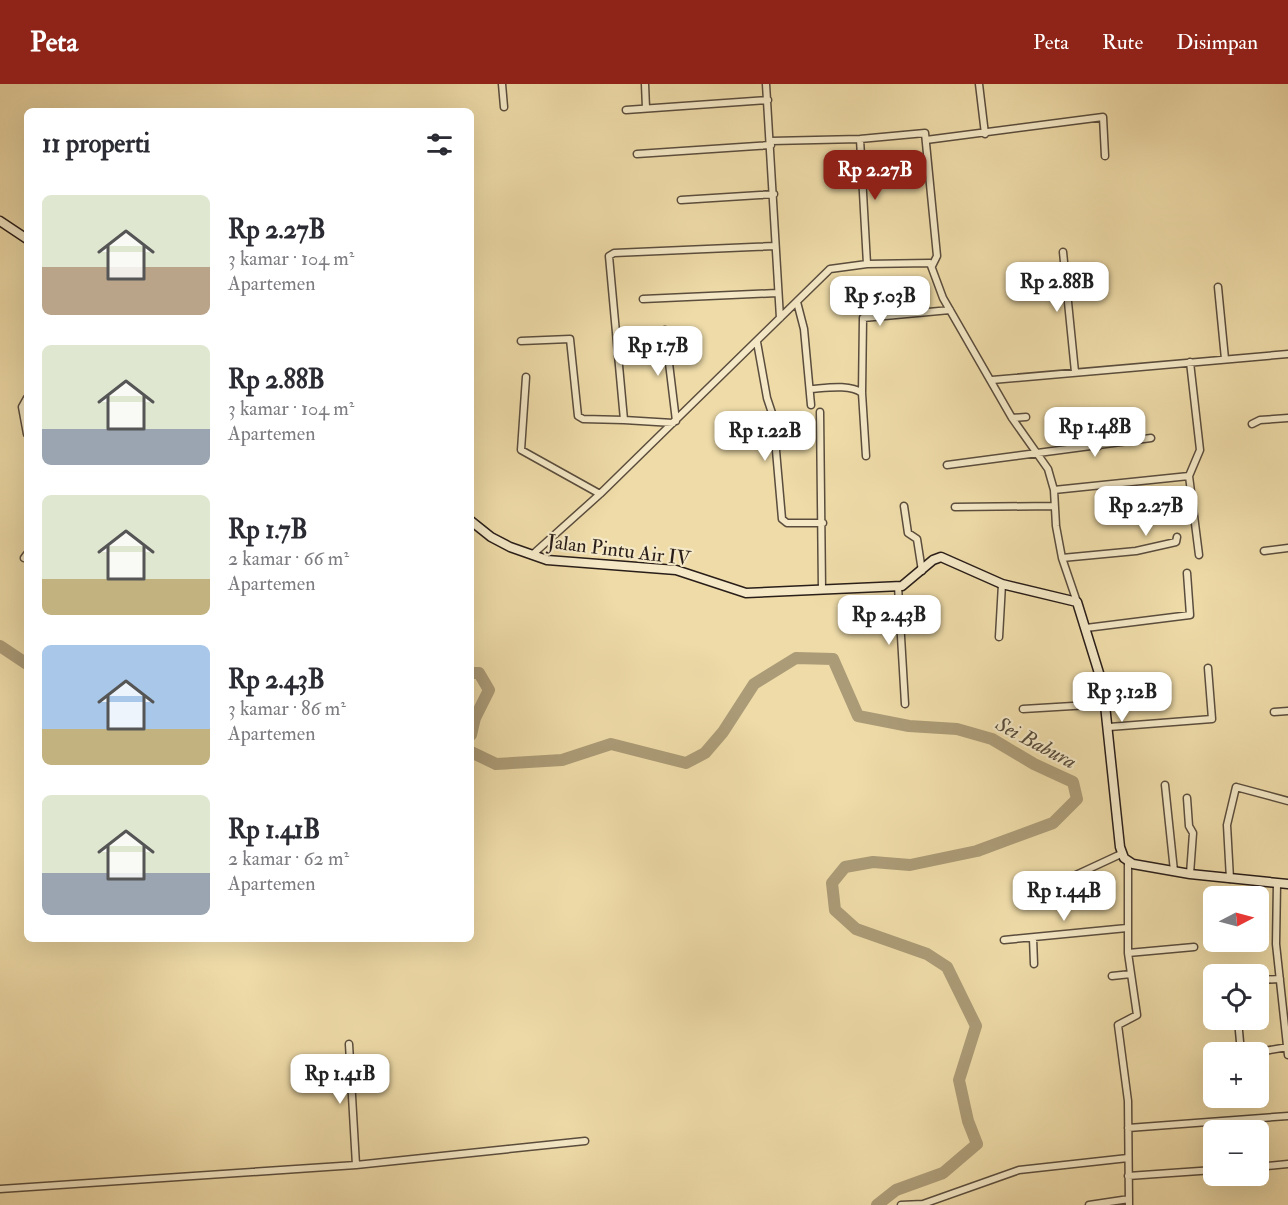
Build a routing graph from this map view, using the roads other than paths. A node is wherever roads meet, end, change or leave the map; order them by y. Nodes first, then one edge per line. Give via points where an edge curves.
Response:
1 (502, 84) edge
2 (645, 84) edge
3 (766, 84) edge
4 (979, 84) edge
5 (768, 100) junction
6 (504, 107) dead end
7 (646, 108) junction
8 (626, 110) dead end
9 (985, 134) junction
10 (860, 139) junction
11 (926, 140) junction
12 (771, 143) junction
13 (638, 154) dead end
14 (1105, 156) dead end
15 (774, 194) junction
16 (681, 200) dead end
17 (0, 221) edge
18 (24, 237) edge
19 (775, 246) junction
20 (1063, 252) dead end
21 (867, 264) junction
22 (932, 266) junction
23 (1218, 287) dead end
24 (777, 293) junction
25 (643, 299) dead end
26 (797, 302) junction
27 (950, 310) junction
28 (780, 318) junction
29 (665, 330) dead end
30 (521, 341) dead end
31 (757, 342) junction
32 (1288, 354) edge
33 (1225, 358) junction
34 (1190, 362) junction
35 (1075, 372) junction
36 (526, 377) dead end
37 (992, 380) junction
38 (811, 389) junction
39 (862, 393) junction
40 (24, 403) edge
41 (811, 405) dead end
42 (820, 412) dead end
43 (1026, 417) dead end
44 (24, 418) edge
45 (1012, 418) junction
46 (1096, 418) dead end
47 (1288, 418) edge
48 (624, 420) junction
49 (675, 422) junction
50 (1252, 424) dead end
51 (1150, 438) dead end
52 (1100, 446) junction
53 (1036, 454) junction
54 (866, 456) dead end
55 (947, 465) dead end
56 (1189, 476) junction
57 (1054, 490) junction
58 (600, 494) junction
59 (904, 506) dead end
60 (1054, 506) junction
61 (955, 507) dead end
62 (474, 523) edge
63 (823, 523) junction
64 (1177, 537) dead end
65 (1288, 548) edge
66 (1264, 551) dead end
67 (532, 555) junction
68 (1199, 555) dead end
69 (1062, 558) junction
70 (922, 571) junction
71 (1187, 573) dead end
72 (1002, 584) junction
73 (898, 586) junction
74 (822, 589) junction
75 (1077, 602) junction
76 (1086, 628) junction
77 (999, 637) dead end
78 (1209, 668) dead end
79 (905, 704) dead end
80 (1106, 704) junction
81 (1023, 709) dead end
82 (1288, 711) edge
83 (1275, 712) dead end
84 (1109, 727) junction
85 (1165, 785) dead end
86 (1187, 798) dead end
87 (1288, 801) edge
88 (1125, 858) junction
89 (1174, 871) junction
90 (1190, 874) junction
91 (1230, 879) junction
92 (1277, 883) junction
93 (1288, 884) edge
94 (1037, 893) dead end
95 (1128, 928) junction
96 (1033, 938) junction
97 (1004, 940) dead end
98 (1194, 947) dead end
99 (1128, 953) junction
100 (1034, 964) dead end
101 (1131, 974) junction
102 (1112, 976) dead end
103 (1280, 979) junction
104 (1269, 980) edge
105 (349, 1044) dead end
106 (1288, 1050) edge
107 (1269, 1052) edge
108 (1288, 1116) edge
109 (1128, 1128) junction
110 (585, 1141) dead end
111 (1128, 1158) junction
112 (1288, 1164) edge
113 (356, 1165) junction
114 (1269, 1166) edge
115 (1203, 1171) edge
116 (1128, 1176) junction
117 (0, 1189) edge
118 (1129, 1202) edge
119 (901, 1205) edge
120 (1089, 1205) edge

1 - 6 street
2 - 7 street
3 - 5 street
4 - 9 street
5 - 7 street
5 - 12 street
7 - 8 street
9 - 11 street
9 - 14 street via 1103,117
10 - 11 street via 921,132
10 - 12 street
10 - 21 street
11 - 22 street via 937,256
12 - 13 street
12 - 15 street
15 - 16 street
15 - 19 street
17 - 18 main road
19 - 24 street
19 - 48 street via 609,256
20 - 35 street
21 - 22 street
21 - 26 street via 830,269
22 - 27 street
23 - 33 street
24 - 25 street
24 - 28 street
26 - 28 street
26 - 38 street
27 - 37 street
27 - 39 street via 863,318
28 - 31 street
29 - 49 street
30 - 48 street via 570,339 578,416
31 - 49 street
31 - 63 street via 773,416 782,519 788,523
32 - 33 street
33 - 34 street
34 - 35 street
34 - 56 street via 1200,450
35 - 37 street
36 - 58 street via 520,448
37 - 45 street
38 - 39 street
38 - 41 street
39 - 54 street
40 - 44 street
42 - 63 street
43 - 45 street
45 - 53 street
46 - 52 street
47 - 50 street
48 - 49 street
49 - 58 street
51 - 52 street
52 - 53 street
53 - 55 street
53 - 57 street via 1048,469
56 - 57 street
56 - 68 street
57 - 60 street
58 - 67 street
59 - 70 street via 908,533 917,539
60 - 61 street
60 - 69 street
62 - 67 main road, Jalan Pintu Air IV via 491,537
63 - 74 street
64 - 69 street via 1176,543 1143,550
65 - 66 street
67 - 74 main road, Jalan Pintu Air IV via 547,560 676,570 746,593
69 - 75 street
70 - 72 main road, Jalan Pintu Air IV via 933,560 943,558
70 - 73 main road, Jalan Pintu Air IV
71 - 76 street via 1190,615
72 - 75 main road, Jalan Pintu Air IV
72 - 77 street
73 - 74 main road, Jalan Pintu Air IV
73 - 79 street
75 - 76 main road
76 - 80 main road via 1102,676
78 - 84 street via 1212,719
80 - 81 street
80 - 84 main road
82 - 83 street
84 - 88 main road
85 - 89 street
86 - 90 street via 1193,833
87 - 91 street via 1236,787 1227,825
88 - 89 main road
88 - 94 street
88 - 95 street
89 - 90 main road
90 - 91 main road
91 - 92 main road
92 - 93 main road
92 - 103 street
95 - 96 street
95 - 99 street
96 - 97 street
96 - 100 street
98 - 99 street
99 - 101 street
101 - 102 street
101 - 109 street via 1137,1015 1118,1025 1127,1085
103 - 104 street
103 - 106 street
105 - 113 street
106 - 107 street
108 - 109 street
109 - 111 street
110 - 113 street
111 - 116 street
111 - 119 street via 1019,1170 928,1202
112 - 114 street
113 - 117 street
115 - 116 street
116 - 118 street
118 - 120 street

